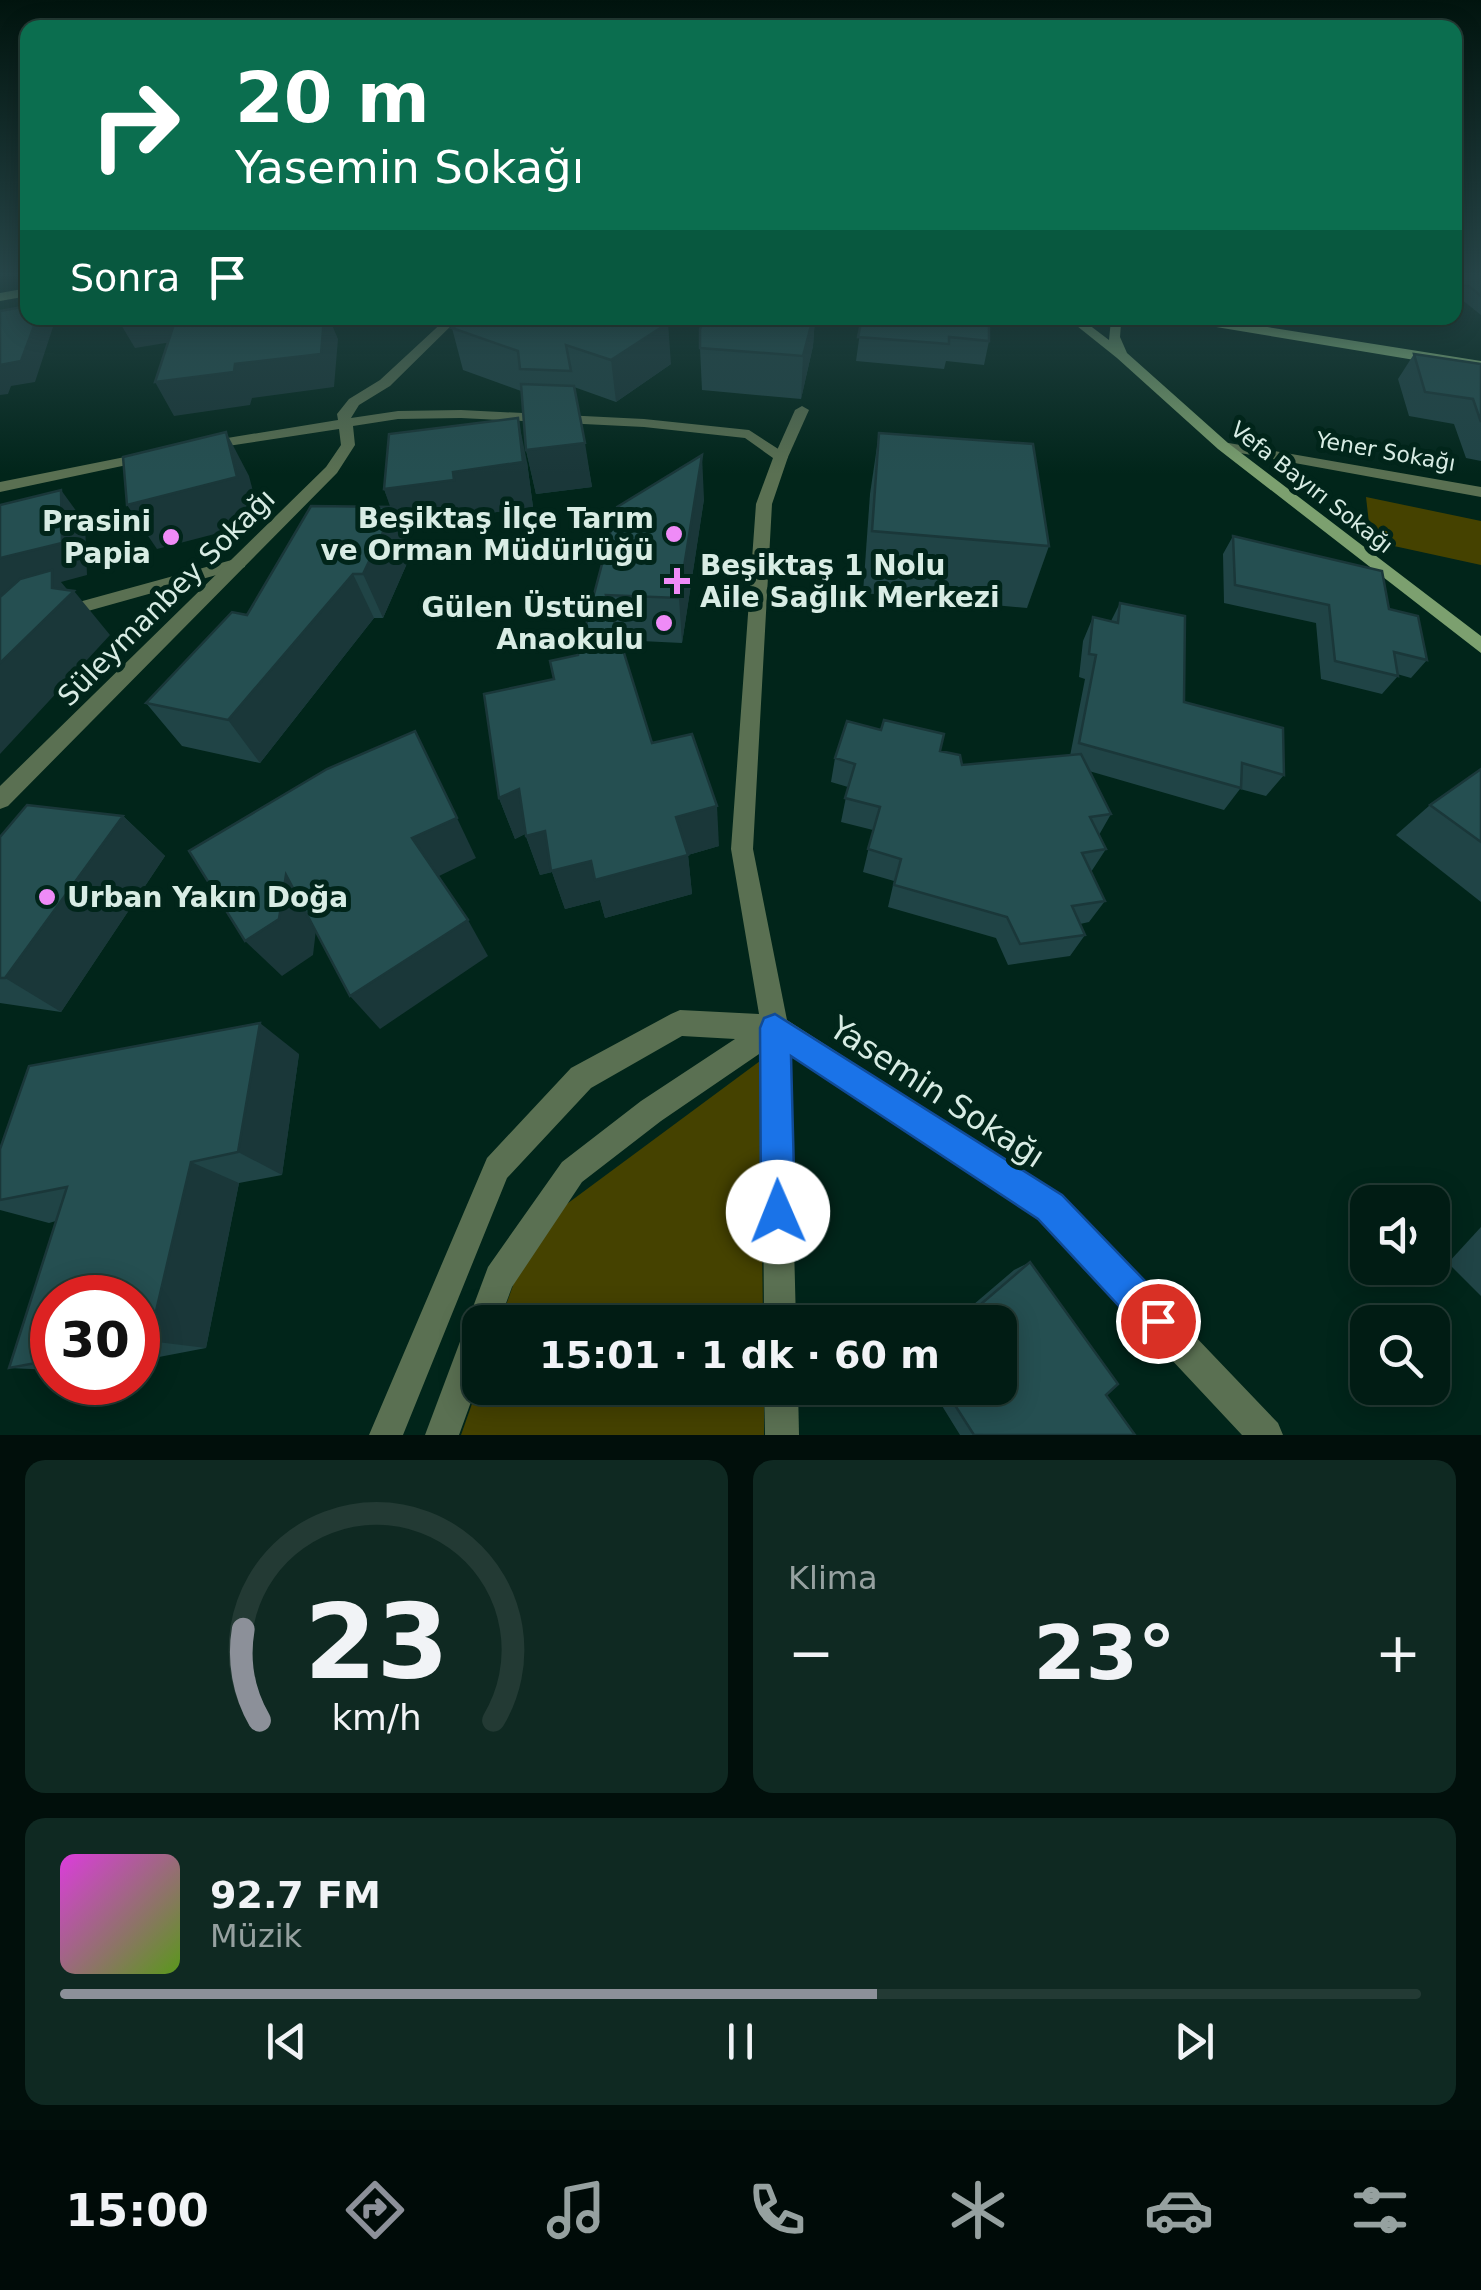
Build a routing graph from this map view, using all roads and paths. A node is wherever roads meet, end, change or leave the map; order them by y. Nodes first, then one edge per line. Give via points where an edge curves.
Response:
1 (430, 340) edge
2 (1102, 340) edge
3 (1115, 340) edge
4 (1321, 340) edge
5 (1429, 340) edge
6 (1481, 348) edge
7 (1122, 355) junction
8 (1481, 366) edge
9 (385, 382) junction
10 (802, 410) edge
11 (398, 414) junction
12 (346, 422) junction
13 (1223, 446) junction
14 (198, 447) edge
15 (159, 454) edge
16 (781, 457) junction
17 (0, 487) edge
18 (1481, 492) edge
19 (239, 563) junction
20 (37, 620) edge
21 (1481, 646) edge
22 (0, 800) edge
23 (775, 1028) junction
24 (490, 1305) edge
25 (780, 1305) edge
26 (462, 1380) edge
27 (781, 1405) edge
28 (386, 1435) edge
29 (442, 1435) edge
30 (782, 1435) edge
31 (1266, 1435) edge

1 - 9 street, Süleymanbey Sokağı
2 - 7 street, Vefa Bayırı Sokağı
3 - 7 street
4 - 8 main road
5 - 6 main road
7 - 13 street, Vefa Bayırı Sokağı
9 - 11 street via 382,398
9 - 12 street, Süleymanbey Sokağı via 354,402
10 - 16 street
11 - 12 street
11 - 16 street via 714,430 749,434
12 - 14 street
12 - 19 street, Süleymanbey Sokağı via 348,445 332,470
13 - 18 street, Yener Sokağı
13 - 21 street, Vefa Bayırı Sokağı
15 - 17 street
16 - 23 street via 764,504 742,849
19 - 20 street
19 - 22 street, Süleymanbey Sokağı
23 - 24 street via 572,1172 500,1278
23 - 25 street
23 - 28 street via 680,1024 581,1078 497,1168
23 - 31 street, Yasemin Sokağı via 1050,1207
26 - 29 street
27 - 30 street

